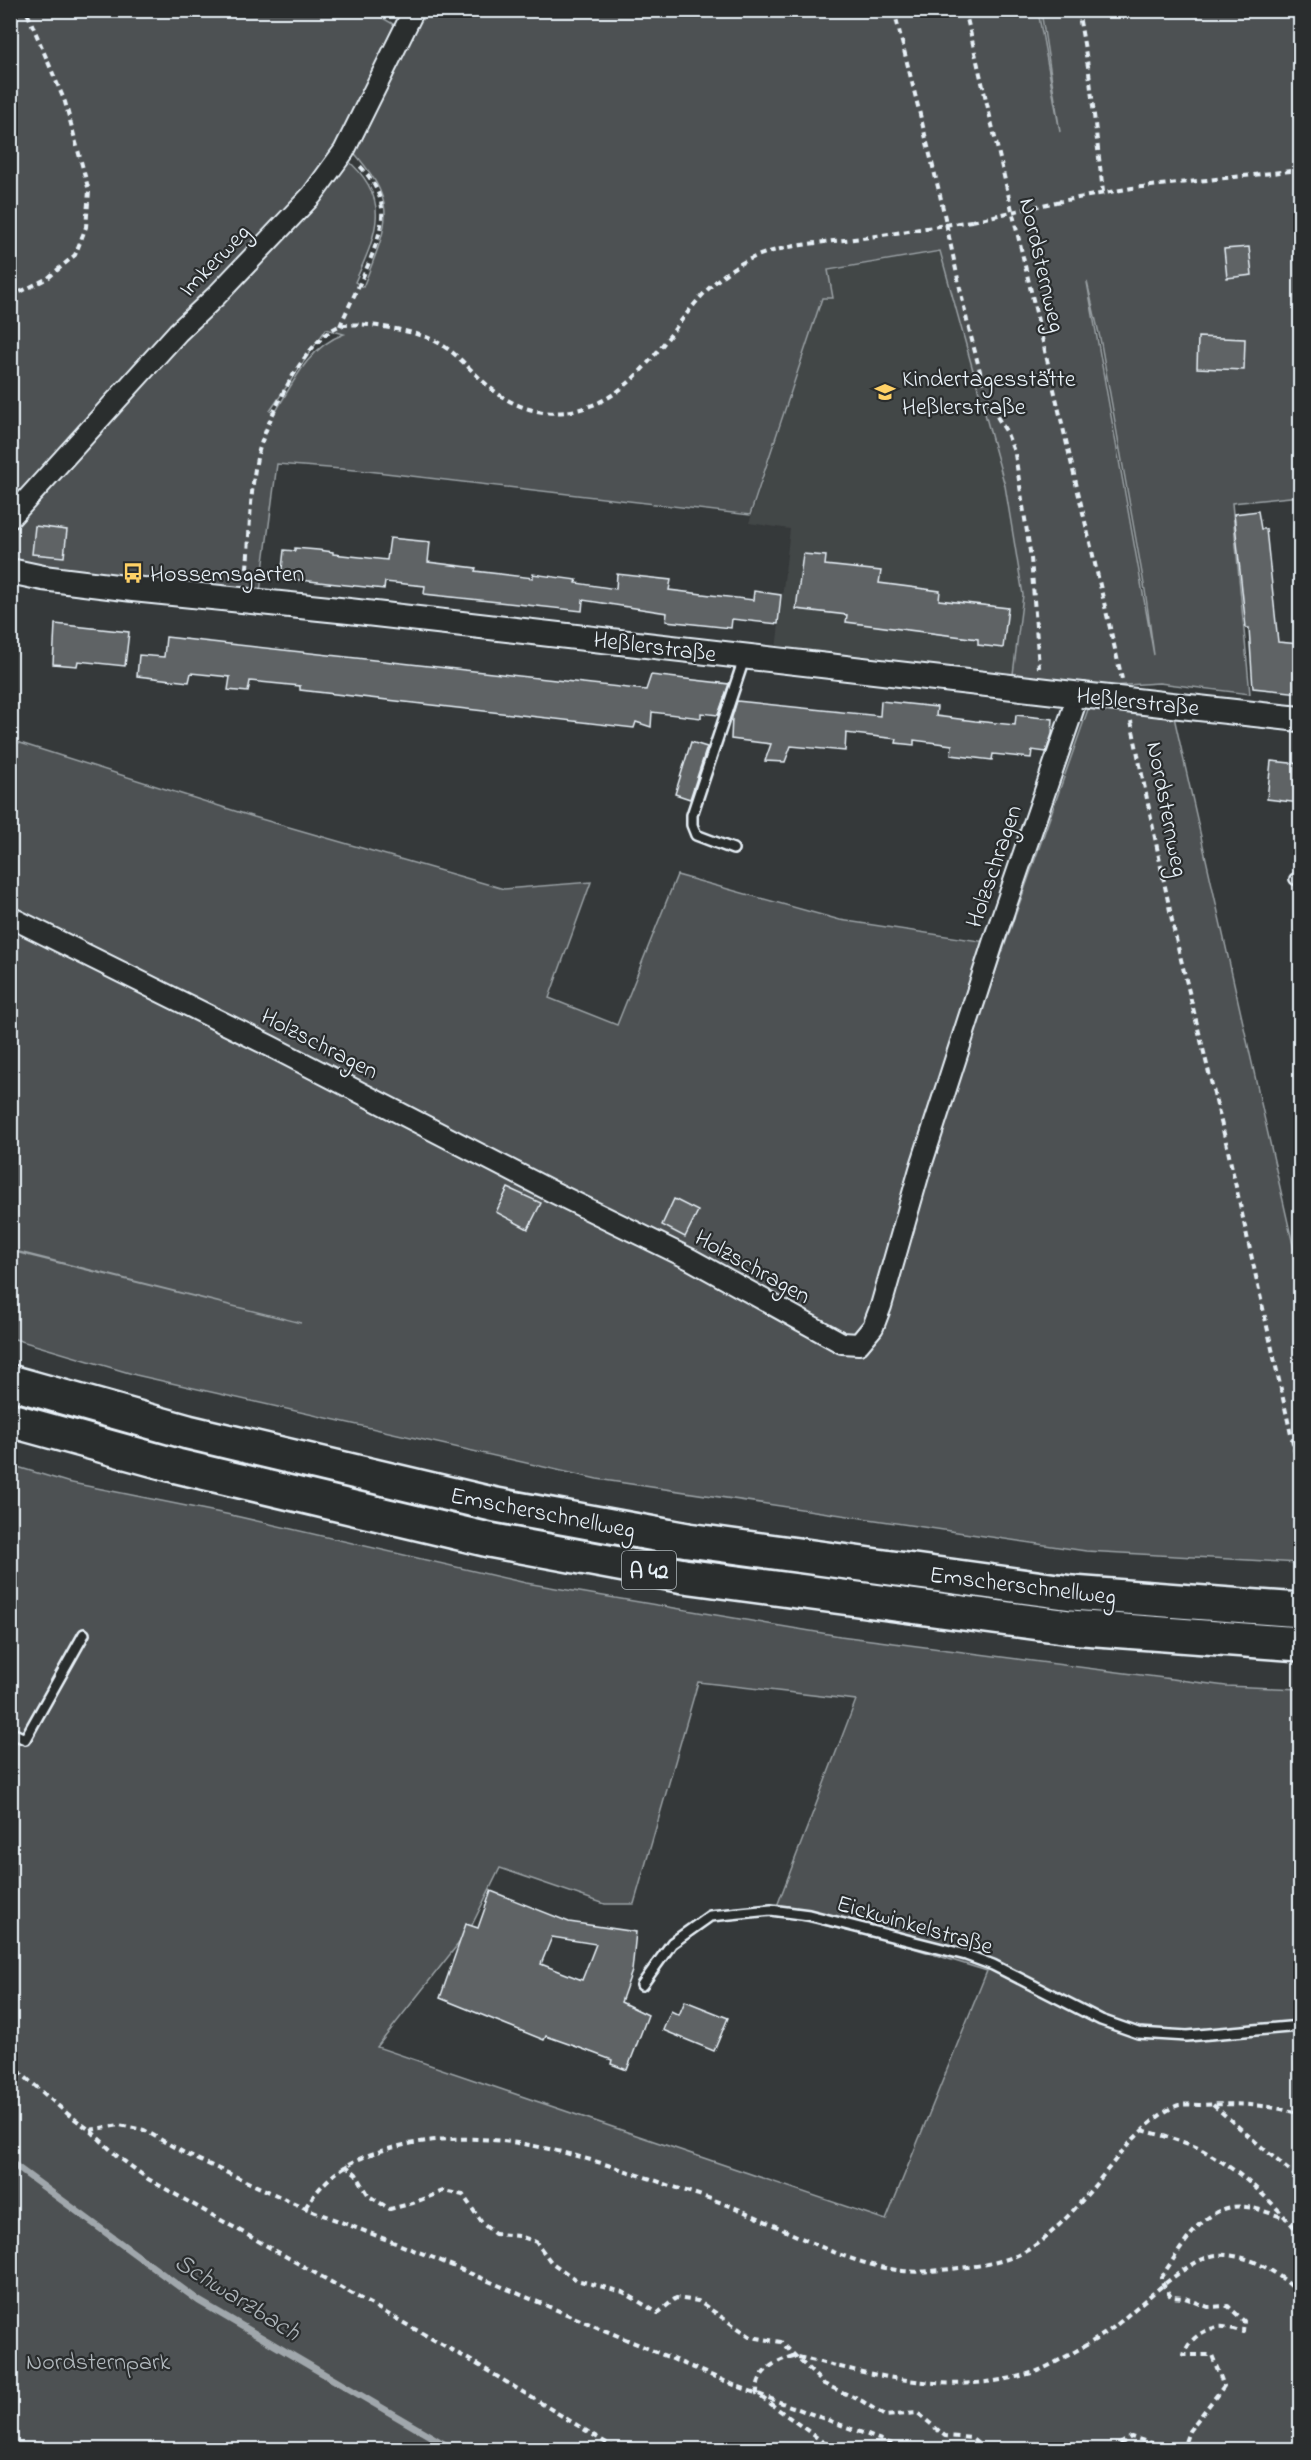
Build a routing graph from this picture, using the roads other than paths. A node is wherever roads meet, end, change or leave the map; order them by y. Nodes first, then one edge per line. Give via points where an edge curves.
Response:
1 (414, 10) edge
2 (10, 518) edge
3 (10, 571) edge
4 (745, 657) junction
5 (1080, 695) junction
6 (1300, 719) edge
7 (733, 849) dead end
8 (10, 917) edge
9 (10, 1382) edge
10 (10, 1420) edge
11 (1298, 1610) edge
12 (84, 1634) dead end
13 (1300, 1644) edge
14 (10, 1732) edge
15 (642, 1985) dead end
16 (1300, 2026) edge

1 - 2 street, Imkerweg via 344,151 312,195 178,332
3 - 4 street, Heßlerstraße via 121,588 349,610
4 - 5 street, Heßlerstraße
4 - 7 lane via 692,815 696,835
5 - 6 street, Heßlerstraße, bridge
5 - 8 street, Holzschragen via 993,943 920,1169 881,1306 873,1327 859,1344 842,1343 690,1259
9 - 11 highway, Emscherschnellweg / A 42 via 188,1432 485,1502 688,1540 1072,1593
10 - 13 highway, Emscherschnellweg / A 42 via 177,1467 489,1540 684,1576 1070,1627
12 - 14 lane via 25,1739
15 - 16 lane, Eickwinkelstraße via 672,1943 710,1916 771,1910 809,1915 966,1955 1101,2020 1138,2033 1187,2036

